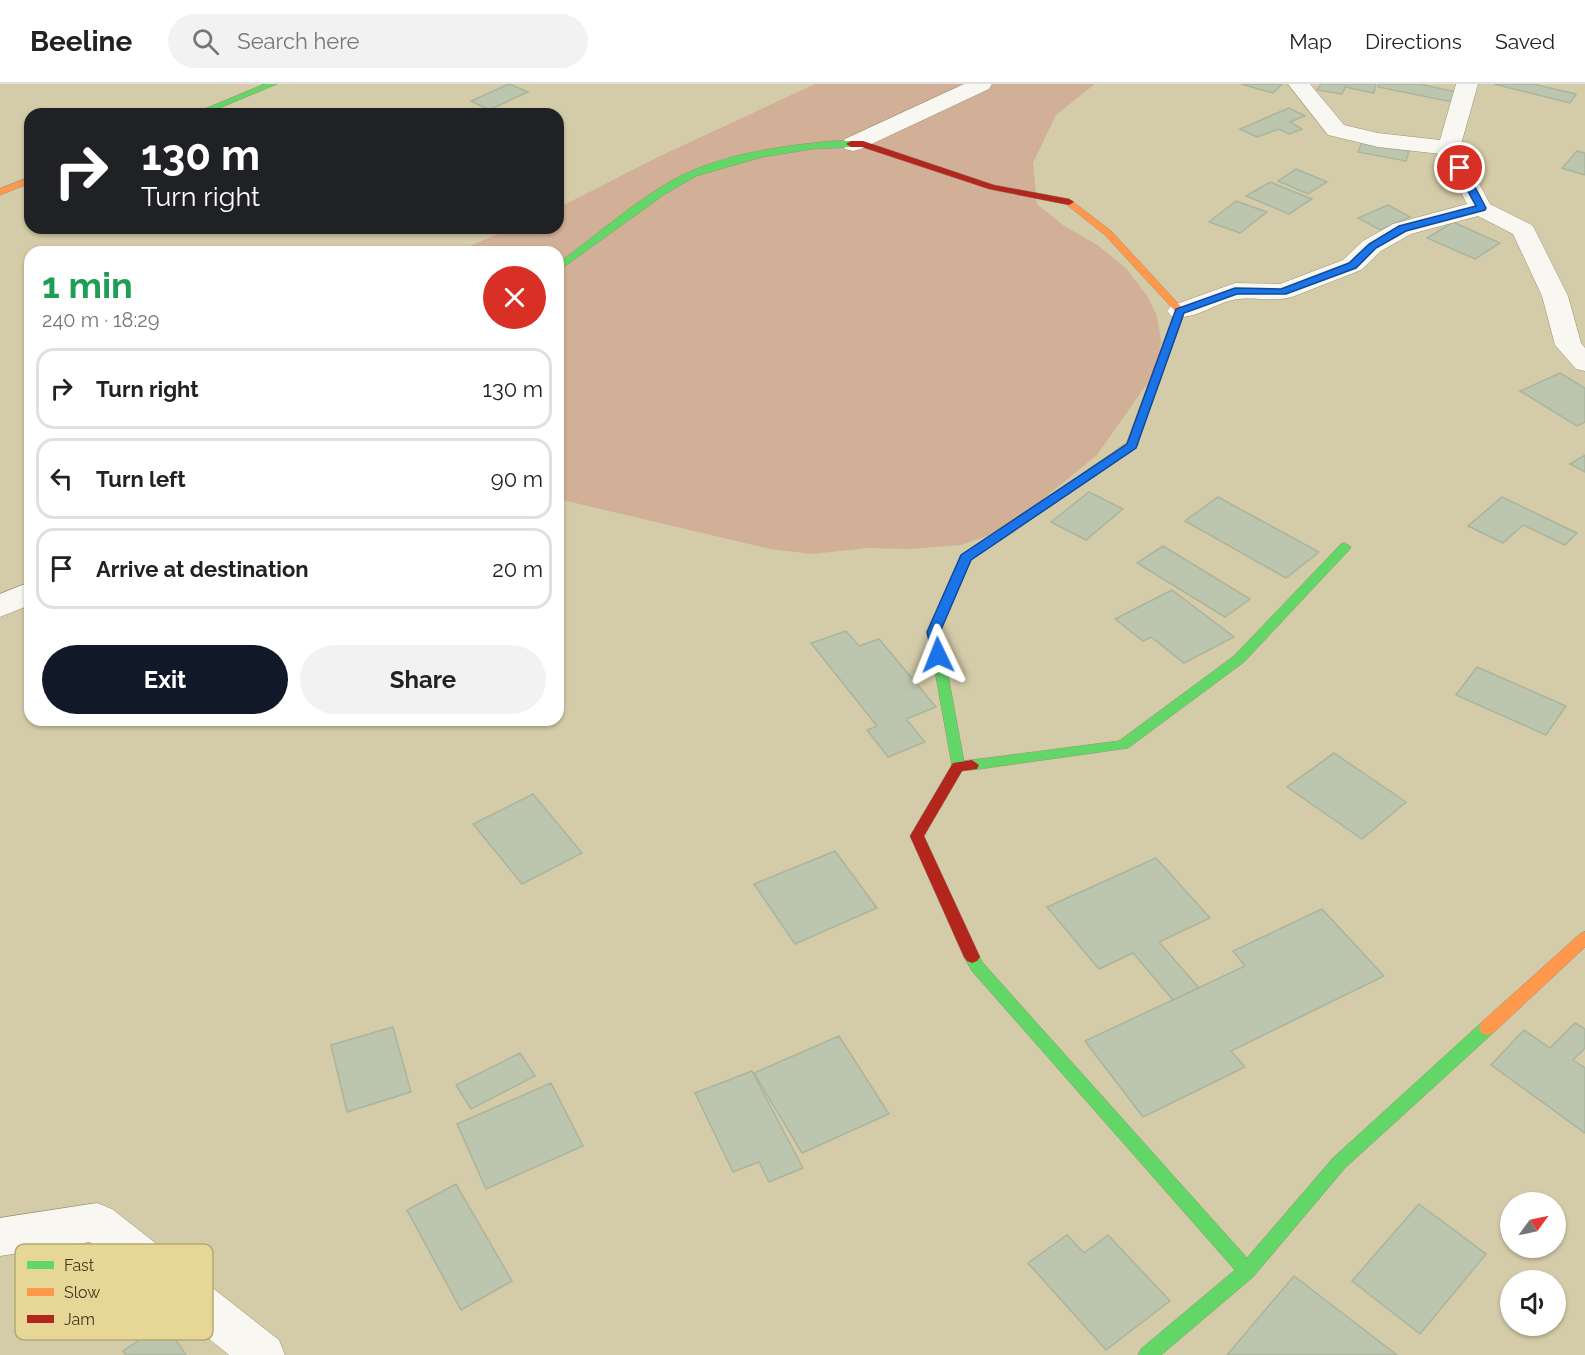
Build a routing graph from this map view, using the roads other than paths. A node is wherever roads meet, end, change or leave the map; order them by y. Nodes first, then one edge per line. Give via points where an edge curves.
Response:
1 (273, 84) edge
2 (981, 84) edge
3 (1299, 84) edge
4 (1467, 84) edge
5 (212, 108) edge
6 (853, 144) junction
7 (1449, 148) junction
8 (24, 182) edge
9 (0, 192) edge
10 (1481, 208) junction
11 (564, 264) edge
12 (1180, 311) junction
13 (1585, 363) edge
14 (1345, 547) dead end
15 (24, 595) edge
16 (0, 607) edge
17 (958, 767) junction
18 (1585, 938) edge
19 (0, 1237) edge
20 (124, 1244) edge
21 (1247, 1271) junction
22 (213, 1315) edge
23 (263, 1355) edge
24 (1146, 1355) edge

1 - 5 street
2 - 6 street
3 - 7 street via 1335,130 1378,140
4 - 7 street
6 - 11 street via 829,143 734,161 679,181
6 - 12 street via 992,187 1067,200 1108,233
7 - 10 street
8 - 9 street
10 - 12 street via 1402,229 1372,246 1352,265 1283,292 1235,291
10 - 13 street via 1523,230 1555,296 1568,345
12 - 17 street via 1132,446 966,558 934,632
14 - 17 street via 1239,659 1123,745
15 - 16 street
17 - 21 street via 917,836 976,967
18 - 21 street via 1339,1163
19 - 20 street via 97,1222
21 - 24 street
22 - 23 street

